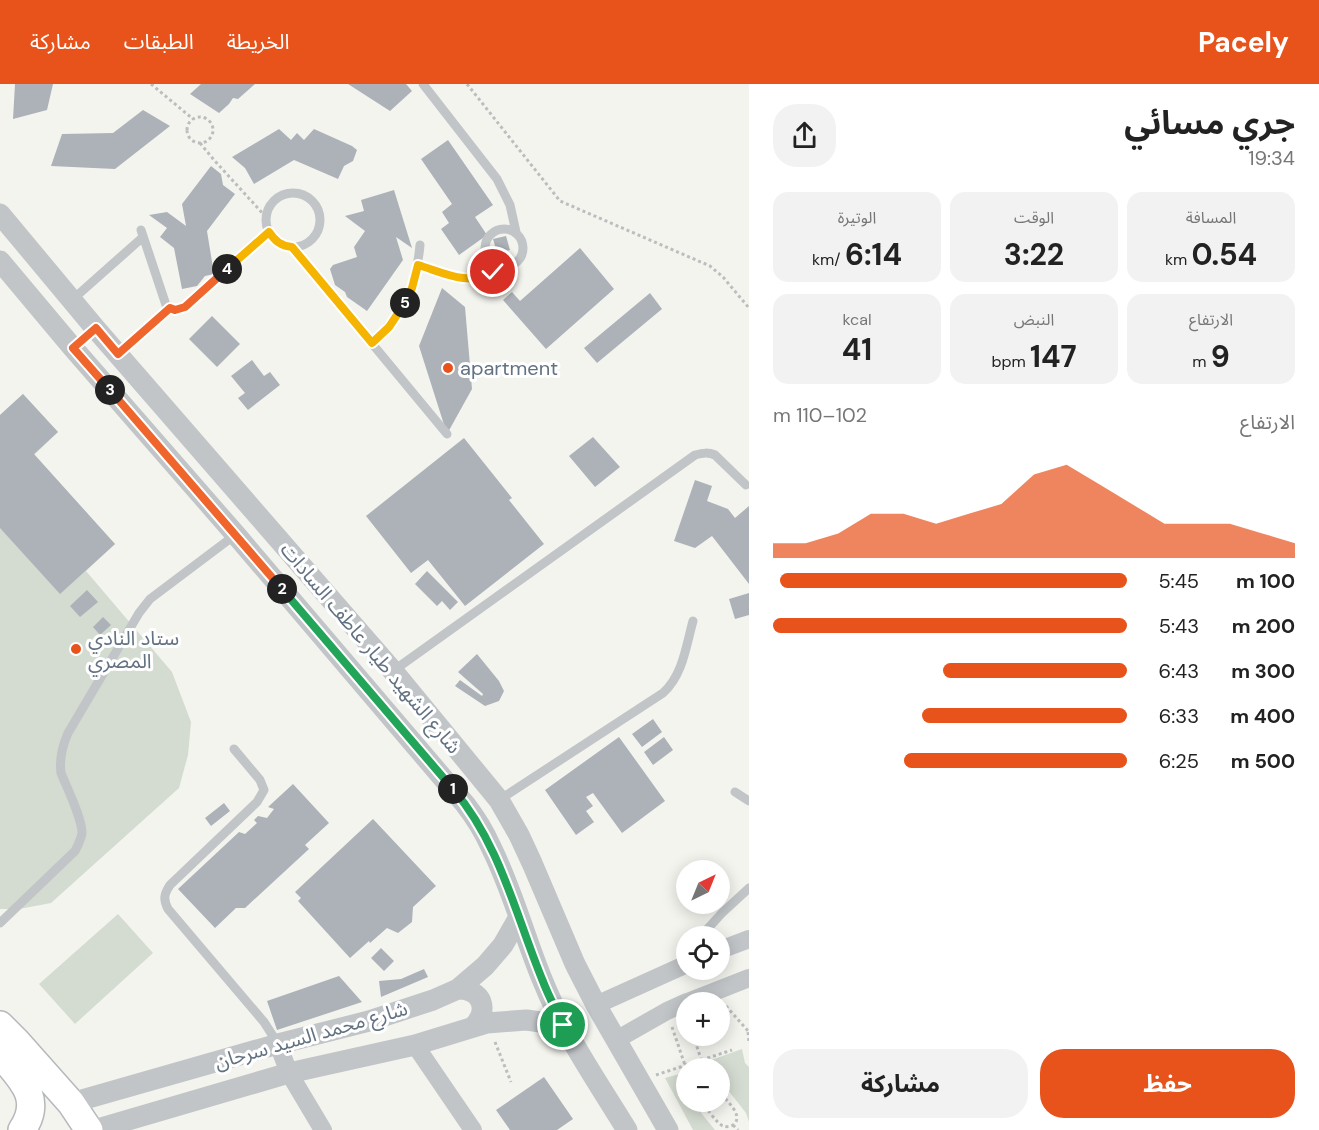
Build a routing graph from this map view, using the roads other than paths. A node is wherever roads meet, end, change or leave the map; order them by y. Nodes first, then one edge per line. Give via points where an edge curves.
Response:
1 (423, 84) edge
2 (0, 214) edge
3 (269, 232) junction
4 (516, 232) junction
5 (420, 245) dead end
6 (292, 247) junction
7 (0, 261) edge
8 (418, 265) junction
9 (498, 266) junction
10 (72, 300) junction
11 (170, 308) junction
12 (96, 328) junction
13 (372, 343) junction
14 (73, 348) junction
15 (118, 354) junction
16 (447, 434) dead end
17 (746, 485) dead end
18 (236, 535) junction
19 (693, 621) dead end
20 (393, 672) junction
21 (234, 749) dead end
22 (735, 792) dead end
23 (499, 800) junction
24 (749, 801) edge
25 (749, 888) edge
26 (519, 917) junction
27 (0, 923) edge
28 (709, 926) edge
29 (749, 939) edge
30 (730, 946) edge
31 (676, 966) edge
32 (749, 978) edge
33 (458, 988) junction
34 (711, 992) edge
35 (596, 1005) junction
36 (676, 1007) edge
37 (0, 1025) edge
38 (480, 1025) junction
39 (563, 1025) junction
40 (616, 1040) junction
41 (278, 1044) junction
42 (415, 1045) junction
43 (0, 1054) edge
44 (289, 1073) junction
45 (71, 1103) junction
46 (22, 1130) edge
47 (89, 1130) edge
48 (94, 1130) edge
49 (323, 1130) edge
50 (473, 1130) edge
51 (627, 1130) edge
52 (668, 1130) edge

1 - 4 lane via 497,179 510,205
2 - 10 street, شارع الشهيد طيار عاطف السادات
3 - 6 lane via 278,243
3 - 6 lane via 266,217 272,203 285,194 307,197 317,209 317,231 307,243
3 - 11 lane via 185,307
4 - 9 lane via 524,243 522,257 512,266
4 - 9 lane via 503,228 487,239 485,252
5 - 8 lane
6 - 13 lane
7 - 14 street, شارع الشهيد طيار عاطف السادات
8 - 9 lane via 471,279 486,276
8 - 13 lane via 402,308
10 - 11 lane via 142,234
10 - 12 street, شارع الشهيد طيار عاطف السادات
11 - 15 lane
12 - 14 street
12 - 15 street, شارع الشهيد طيار عاطف السادات
13 - 16 lane
14 - 18 street, شارع الشهيد طيار عاطف السادات
15 - 20 street, شارع الشهيد طيار عاطف السادات
17 - 20 lane via 715,455 696,455
18 - 26 street, شارع الشهيد طيار عاطف السادات via 465,804 491,846
18 - 27 lane via 150,599 139,613 62,749 61,773 82,828 79,844
19 - 23 lane via 676,676 663,693
20 - 23 street, شارع الشهيد طيار عاطف السادات
21 - 41 lane via 264,790 257,802 170,885 164,897 168,909 264,1022
22 - 24 lane
23 - 35 street, شارع الشهيد طيار عاطف السادات via 519,835
25 - 28 lane
26 - 33 street, شارع محمد السيد سرحان via 495,956
26 - 39 street, شارع الشهيد طيار عاطف السادات
29 - 30 street
31 - 35 street
32 - 34 street
33 - 38 street via 474,992 479,998
33 - 41 street, شارع محمد السيد سرحان via 369,1021
35 - 40 street, شارع الشهيد طيار عاطف السادات
36 - 40 street
37 - 45 main road
38 - 39 street, شارع محمد السيد سرحان via 508,1020
38 - 42 street, شارع محمد السيد سرحان
39 - 51 street, شارع الشهيد طيار عاطف السادات
40 - 52 street, شارع الشهيد طيار عاطف السادات
41 - 44 street
41 - 45 street, شارع محمد السيد سرحان
42 - 44 street, شارع محمد السيد سرحان
42 - 50 street
43 - 46 main road via 24,1082 31,1098 30,1115
44 - 48 street, شارع محمد السيد سرحان
44 - 49 street
45 - 47 main road

